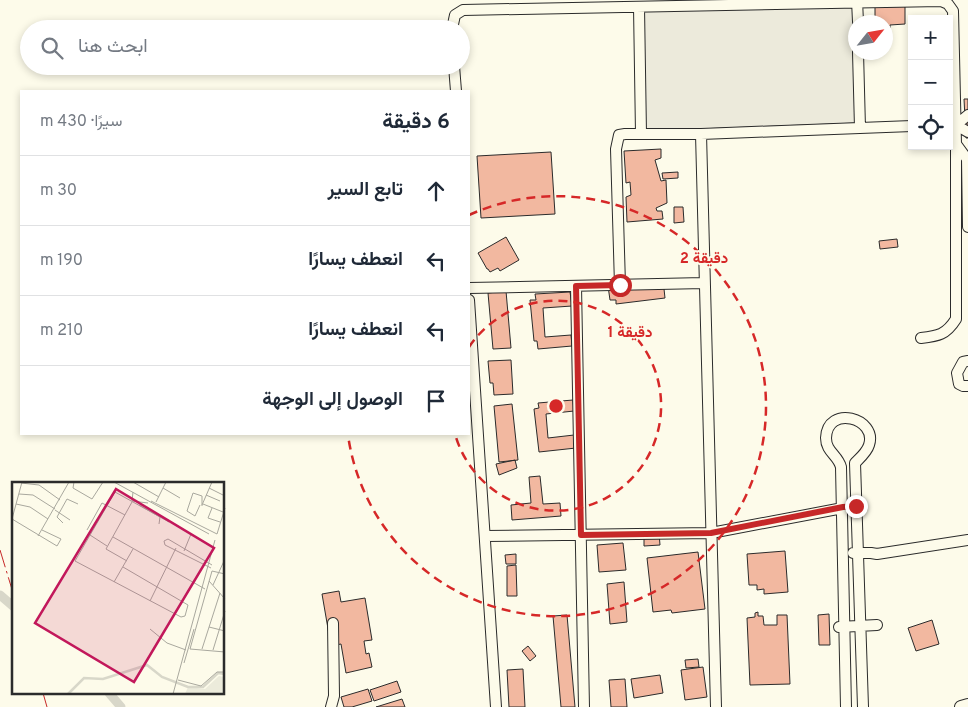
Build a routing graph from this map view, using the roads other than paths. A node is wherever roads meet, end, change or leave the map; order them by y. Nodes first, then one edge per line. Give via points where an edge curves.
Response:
1 (857, 1) edge
2 (639, 7) junction
3 (858, 15) edge
4 (454, 20) edge
5 (858, 60) edge
6 (455, 75) edge
7 (456, 90) edge
8 (968, 115) edge
9 (953, 125) edge
10 (908, 126) edge
11 (860, 128) junction
12 (968, 132) edge
13 (641, 134) junction
14 (700, 134) junction
15 (956, 144) junction
16 (968, 227) edge
17 (704, 283) junction
18 (620, 285) junction
19 (576, 286) junction
20 (470, 288) edge
21 (470, 314) edge
22 (921, 338) dead end
23 (968, 361) edge
24 (968, 386) edge
25 (856, 506) junction
26 (843, 507) junction
27 (711, 533) junction
28 (581, 535) junction
29 (486, 536) junction
30 (968, 540) edge
31 (858, 552) junction
32 (843, 555) junction
33 (333, 623) dead end
34 (877, 624) dead end
35 (860, 625) junction
36 (841, 626) junction
37 (968, 705) edge
38 (331, 707) edge
39 (496, 707) edge
40 (584, 707) edge
41 (716, 707) edge
42 (846, 707) edge
43 (863, 707) edge
44 (961, 707) edge

1 - 2 lane
1 - 3 lane
1 - 9 lane via 941,1 948,4 953,11 954,22
2 - 4 lane via 463,10 455,15
2 - 13 lane
5 - 11 lane
6 - 7 lane
8 - 9 lane
9 - 12 lane
9 - 15 lane
10 - 11 lane
11 - 14 lane
13 - 14 lane
13 - 18 lane via 619,135 616,142
14 - 17 lane
15 - 16 lane via 966,159
15 - 22 lane via 956,319 941,335
17 - 18 lane
17 - 27 lane
18 - 19 lane
19 - 20 lane
19 - 28 lane
21 - 29 lane
23 - 24 lane via 963,362 957,373 959,384
25 - 26 lane
25 - 26 lane via 855,463 870,444 869,432 863,424 845,417 830,424 826,439 841,467
25 - 31 lane
26 - 27 lane
26 - 32 lane
27 - 28 lane
27 - 41 lane
28 - 29 lane
28 - 40 lane
29 - 39 lane
30 - 31 lane via 877,554
31 - 32 lane
31 - 35 lane
32 - 36 lane
33 - 38 lane via 334,696
34 - 35 lane
35 - 36 lane
35 - 43 lane
36 - 42 lane
37 - 44 main road

